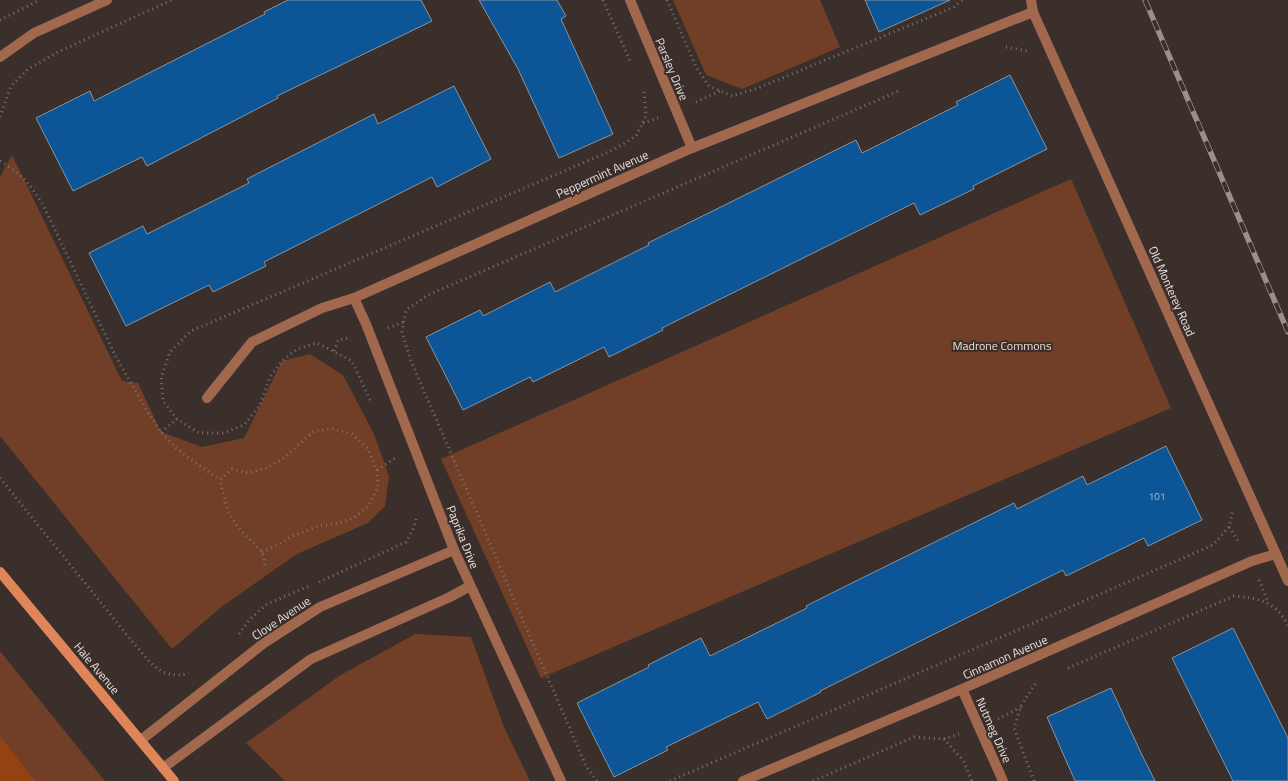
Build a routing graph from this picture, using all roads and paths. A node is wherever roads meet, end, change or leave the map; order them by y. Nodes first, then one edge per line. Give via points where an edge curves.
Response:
1 (40, 0) edge
2 (107, 0) edge
3 (172, 0) edge
4 (630, 0) edge
5 (667, 0) edge
6 (962, 0) edge
7 (1031, 0) edge
8 (1033, 12) junction
9 (0, 20) edge
10 (1001, 47) dead end
11 (1033, 53) dead end
12 (0, 57) edge
13 (901, 90) dead end
14 (0, 117) edge
15 (692, 148) junction
16 (0, 161) edge
17 (354, 298) junction
18 (207, 398) dead end
19 (177, 419) dead end
20 (161, 432) junction
21 (396, 458) dead end
22 (377, 470) junction
23 (0, 478) edge
24 (220, 480) junction
25 (1234, 506) dead end
26 (454, 550) junction
27 (262, 552) junction
28 (1276, 554) junction
29 (266, 569) dead end
30 (0, 572) edge
31 (1288, 581) edge
32 (470, 586) junction
33 (1288, 626) edge
34 (1063, 670) dead end
35 (174, 676) dead end
36 (1045, 678) dead end
37 (962, 689) junction
38 (141, 740) junction
39 (163, 768) junction
40 (174, 781) edge
41 (561, 781) edge
42 (597, 781) edge
43 (670, 781) edge
44 (743, 781) edge
45 (813, 781) edge
46 (972, 781) edge
47 (1003, 781) edge
48 (1034, 781) edge

1 - 9 path
2 - 12 street via 34,33
3 - 14 path via 28,68 11,86
4 - 15 street, Parsley Drive
5 - 6 path via 696,67 709,86 732,96 758,88
7 - 8 street, Old Monterey Road
8 - 15 street, Peppermint Avenue
8 - 28 street, Old Monterey Road
10 - 11 path
13 - 42 path via 428,295 406,310 402,332 411,361 586,766
15 - 17 street, Peppermint Avenue
16 - 20 path via 31,185 43,205 116,357
17 - 18 street, Peppermint Avenue via 322,308 252,342
17 - 26 street, Paprika Drive
19 - 20 path
20 - 24 path via 178,450
21 - 22 path
22 - 24 path via 368,450 352,434 332,429 314,431 267,468 248,473 232,469
22 - 27 path via 378,487 369,505 354,518 318,526
23 - 35 path via 141,652 157,670
24 - 27 path via 228,512
25 - 43 path via 1229,527 1213,545
26 - 32 street, Paprika Drive
26 - 38 street, Clove Avenue via 320,606 264,643
27 - 29 path
28 - 31 street, Old Monterey Road
28 - 37 street, Cinnamon Avenue via 1252,561
30 - 38 main road, Hale Avenue
32 - 39 street via 312,659
32 - 41 street, Paprika Drive
33 - 34 path via 1283,615 1269,603 1234,596
36 - 48 path via 1036,682 1014,728
37 - 44 street, Cinnamon Avenue
37 - 47 street, Nutmeg Drive
38 - 39 main road, Hale Avenue
39 - 40 main road, Hale Avenue
45 - 46 path via 914,737 944,739 962,760

